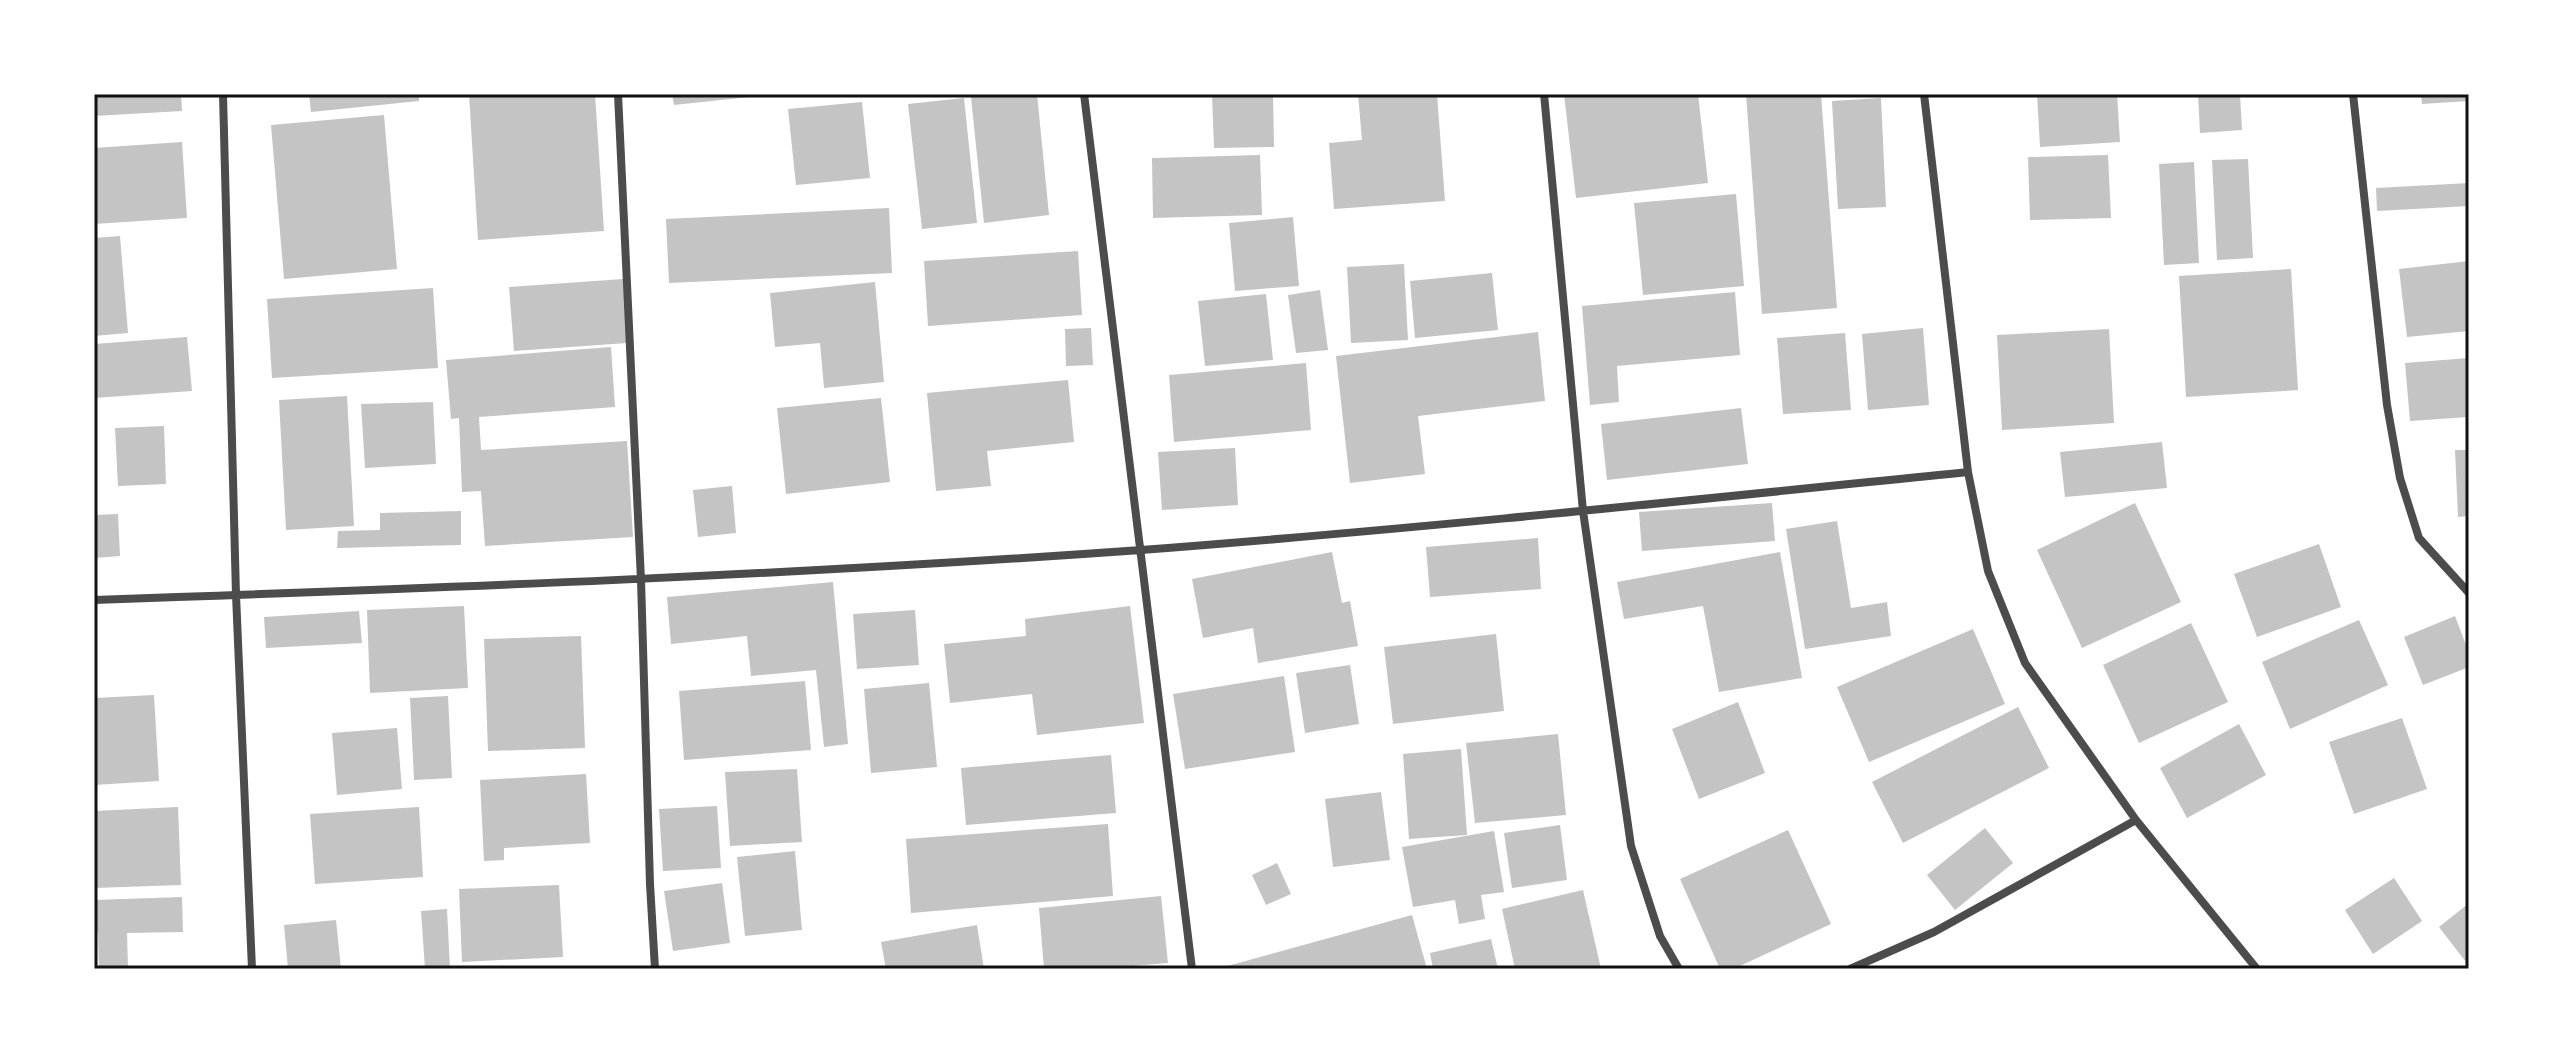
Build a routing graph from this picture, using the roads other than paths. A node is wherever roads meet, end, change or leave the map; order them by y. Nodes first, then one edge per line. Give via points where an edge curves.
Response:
1 (223, 94) edge
2 (618, 94) edge
3 (1084, 94) edge
4 (1544, 94) edge
5 (1924, 94) edge
6 (2353, 94) edge
7 (1968, 472) junction
8 (1583, 511) junction
9 (1141, 550) junction
10 (641, 580) junction
11 (2469, 593) edge
12 (236, 595) junction
13 (94, 600) edge
14 (2136, 820) junction
15 (252, 969) edge
16 (655, 969) edge
17 (1192, 969) edge
18 (1679, 969) edge
19 (1850, 969) edge
20 (2257, 969) edge

1 - 12 street
2 - 10 street
3 - 9 street
4 - 8 street
5 - 7 street
6 - 11 street via 2387,405 2400,478 2419,538
7 - 8 street
7 - 14 street via 1988,571 2025,663
8 - 9 street
8 - 18 street via 1631,846 1660,936
9 - 10 street
9 - 17 street
10 - 12 street
10 - 16 street
12 - 13 street
12 - 15 street
14 - 19 street via 1934,932
14 - 20 street

